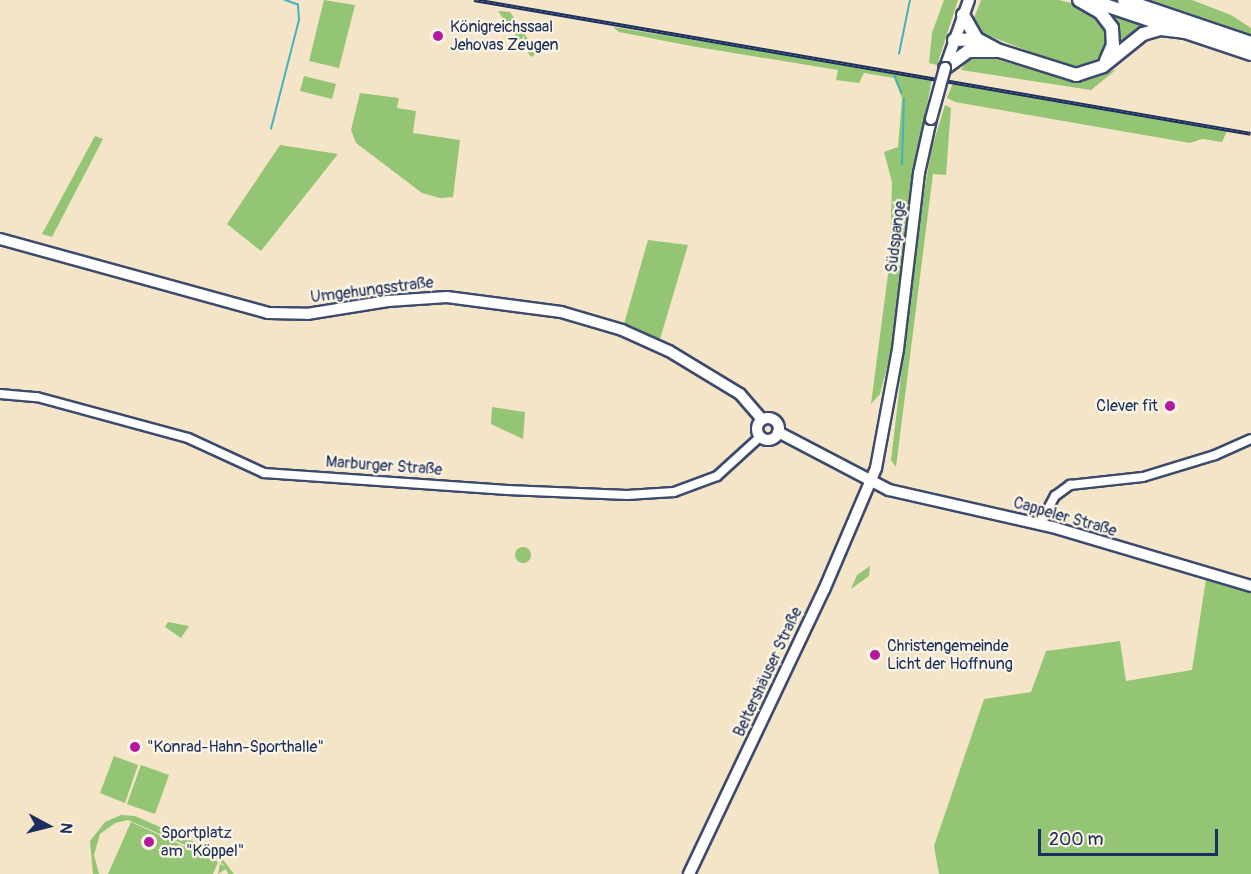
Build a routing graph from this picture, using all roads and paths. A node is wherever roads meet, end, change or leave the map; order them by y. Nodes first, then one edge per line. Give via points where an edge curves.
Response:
1 (969, 0) edge
2 (1079, 0) edge
3 (1090, 0) edge
4 (1124, 0) edge
5 (963, 15) junction
6 (1194, 33) junction
7 (954, 40) junction
8 (1251, 43) edge
9 (977, 44) junction
10 (1251, 54) edge
11 (950, 60) junction
12 (1103, 66) junction
13 (0, 239) edge
14 (0, 394) edge
15 (762, 419) junction
16 (778, 432) junction
17 (761, 436) junction
18 (1251, 439) edge
19 (871, 482) junction
20 (1040, 524) junction
21 (1251, 586) edge
22 (690, 874) edge

1 - 5 main road, Südspange
2 - 12 highway via 1100,12 1112,28 1113,45
3 - 6 highway
4 - 8 highway
5 - 7 main road, Südspange
5 - 9 highway
6 - 10 highway
6 - 12 highway via 1161,29 1143,34
7 - 9 highway
7 - 11 main road, Südspange
9 - 11 highway
9 - 12 highway via 1071,74 1088,73
11 - 19 main road, Südspange, bridge via 931,119 918,184 885,428
13 - 15 main road, Umgehungsstraße via 268,314 307,314 433,297 482,299 561,312 622,330 669,351 740,394
14 - 17 street, Marburger Straße via 37,397 188,438 264,473 507,490 627,495 674,492 717,476
15 - 16 main road via 775,420
15 - 17 main road via 757,427
16 - 17 main road via 769,439
16 - 19 main road
18 - 20 street via 1215,455 1143,477 1070,485 1055,495
19 - 20 main road, Cappeler Straße via 909,495
19 - 22 main road, Beltershäuser Straße
20 - 21 main road, Cappeler Straße

